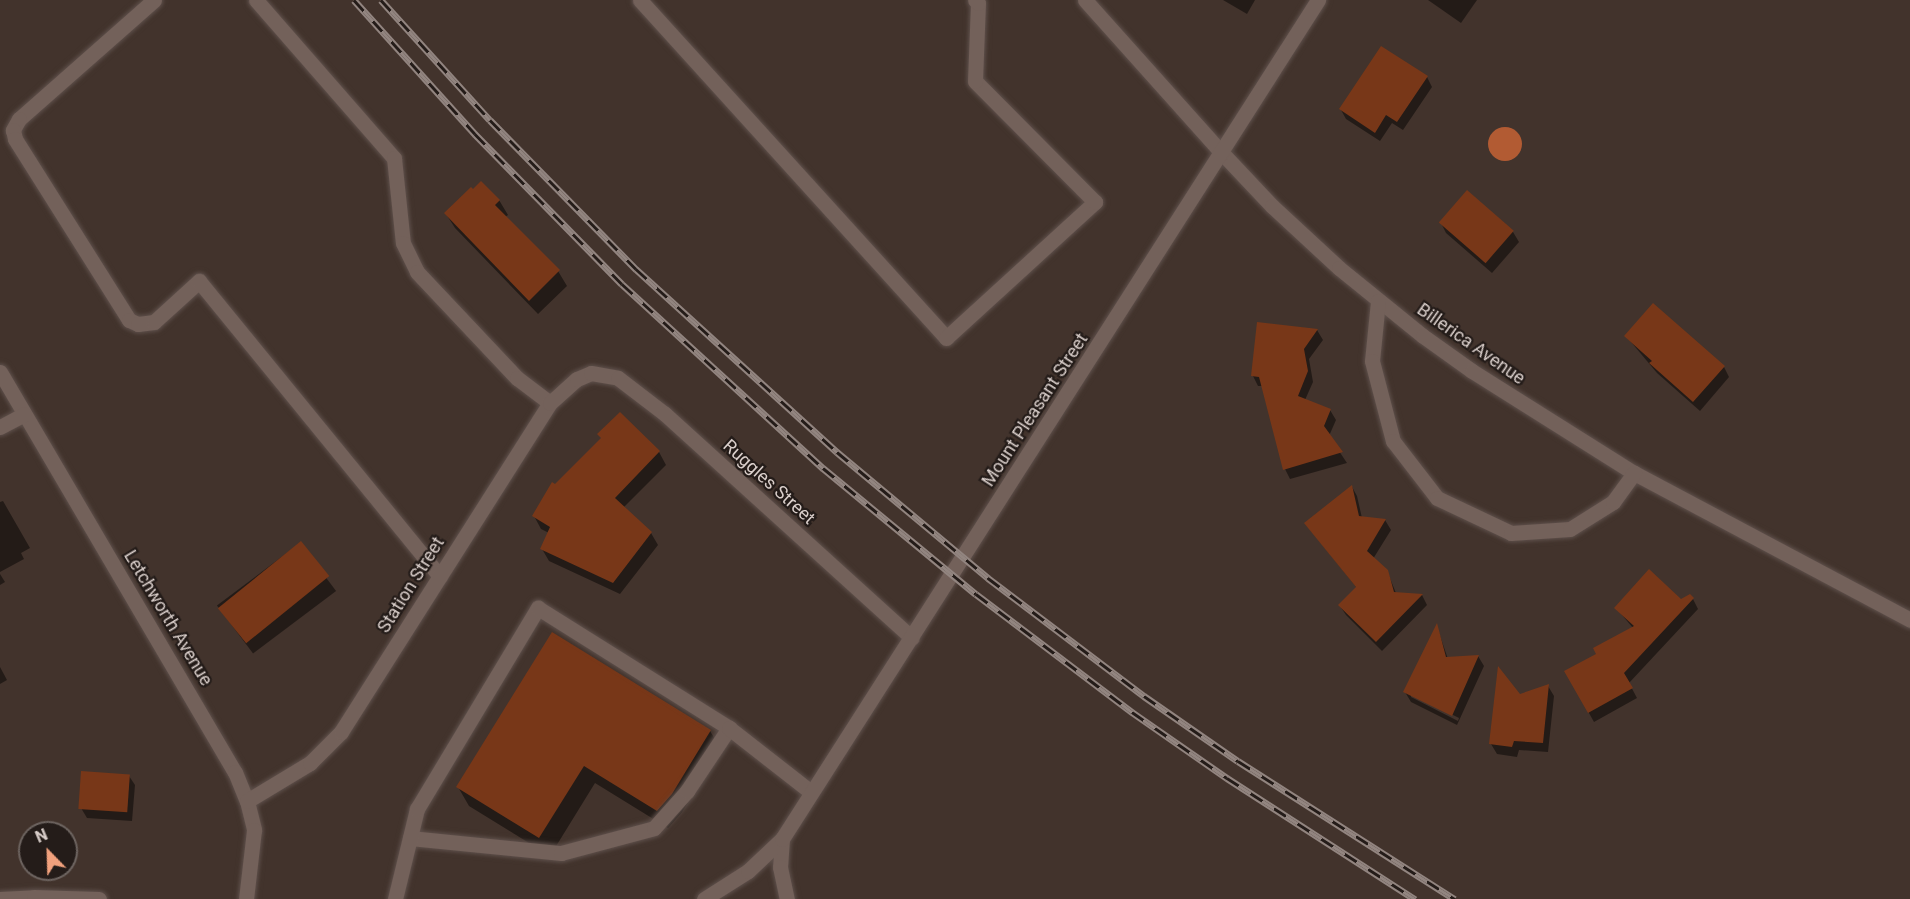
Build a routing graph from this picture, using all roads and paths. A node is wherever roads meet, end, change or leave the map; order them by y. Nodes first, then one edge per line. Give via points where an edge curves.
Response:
1 (154, 0) edge
2 (256, 0) edge
3 (640, 0) edge
4 (1085, 0) edge
5 (1318, 0) edge
6 (979, 1) edge
7 (1222, 153) junction
8 (1378, 301) junction
9 (0, 372) edge
10 (591, 373) joint
11 (550, 403) junction
12 (24, 414) junction
13 (0, 427) edge
14 (1634, 473) junction
15 (440, 576) junction
16 (1910, 620) edge
17 (912, 638) junction
18 (729, 728) junction
19 (811, 792) junction
20 (248, 801) junction
21 (410, 838) junction
22 (782, 839) junction
23 (0, 898) edge
24 (99, 899) edge
25 (246, 899) edge
26 (395, 899) edge
27 (704, 899) edge
28 (787, 899) edge

1 - 15 street via 19,119 13,130 15,139 129,320 138,324 154,322 199,281
2 - 11 street via 394,158 403,243 417,272 517,378
3 - 6 street via 946,338 1095,202 975,81
4 - 7 street, Billerica Avenue
5 - 7 street, Mount Pleasant Street
7 - 8 street, Billerica Avenue via 1297,230
7 - 17 street, Mount Pleasant Street
8 - 14 street, Billerica Avenue via 1472,371
8 - 14 street via 1372,362 1393,441 1437,498 1510,533 1570,529 1613,502
9 - 12 street, Letchworth Avenue
10 - 11 street, Station Street via 577,378
10 - 17 street, Ruggles Street via 618,378 665,414
11 - 15 street, Station Street
12 - 13 street
12 - 20 street, Letchworth Avenue via 214,733
14 - 16 street, Billerica Avenue
15 - 20 street, Station Street via 341,732 290,777
17 - 19 street, Mount Pleasant Street
18 - 19 street
18 - 21 street via 687,791 654,828 561,853
18 - 21 street via 538,608 417,809
19 - 22 street, Mount Pleasant Street
20 - 25 street, Letchworth Avenue via 254,830
21 - 26 street
22 - 27 street, Mount Pleasant Street via 739,878
22 - 28 street, Mount Pleasant Street via 780,867
23 - 24 street

